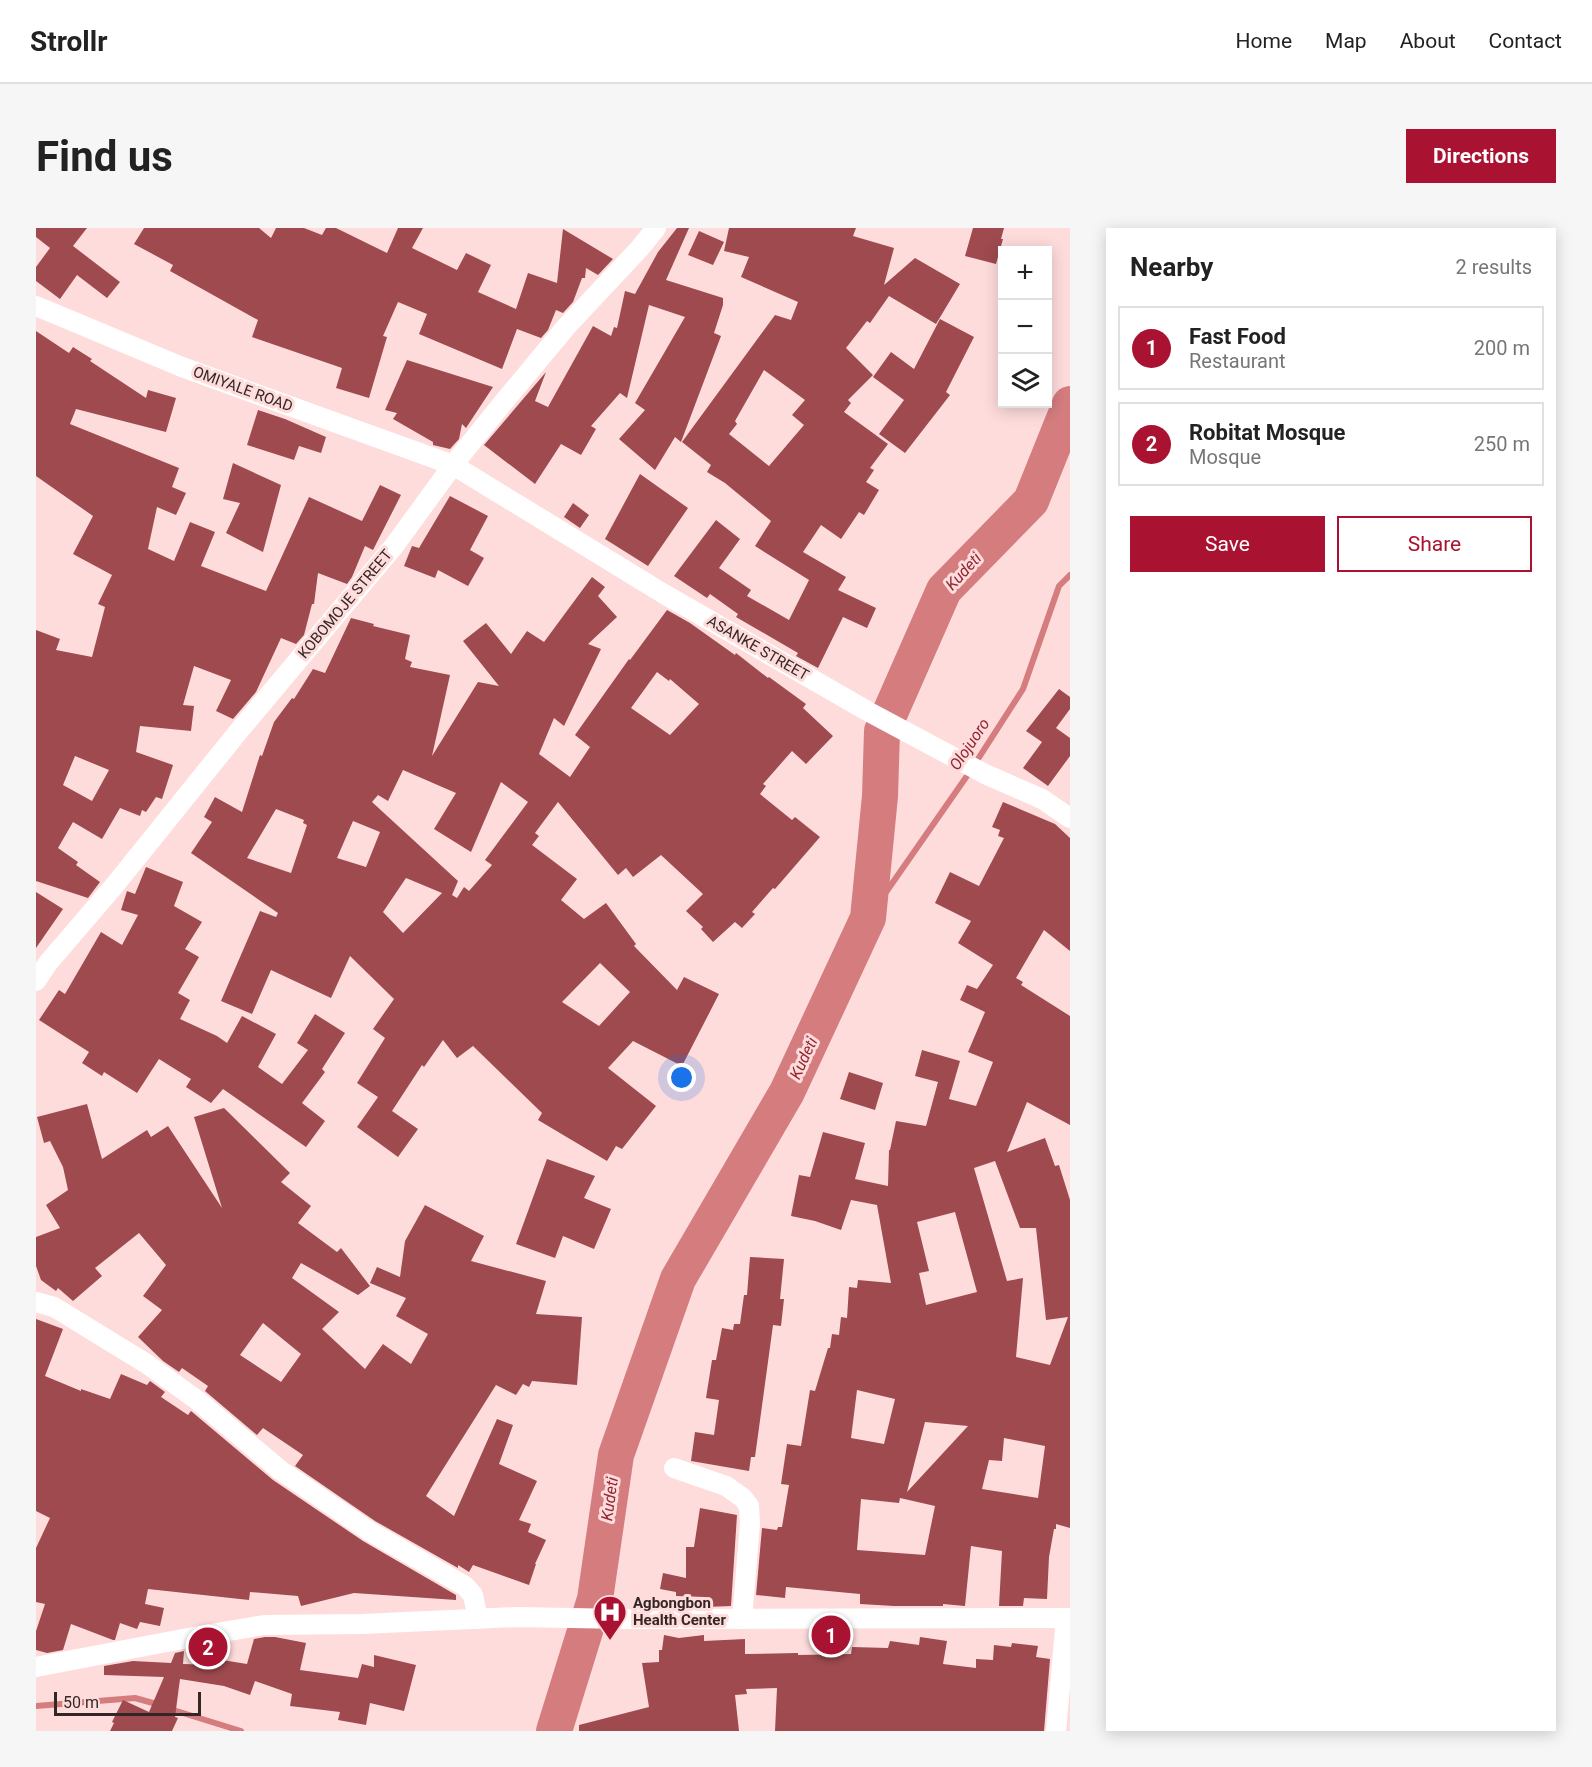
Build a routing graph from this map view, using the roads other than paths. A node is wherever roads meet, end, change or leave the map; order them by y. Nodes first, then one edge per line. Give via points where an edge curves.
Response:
1 (656, 228) edge
2 (36, 306) edge
3 (453, 465) junction
4 (1070, 818) edge
5 (36, 981) edge
6 (36, 1302) edge
7 (674, 1468) dead end
8 (1068, 1618) edge
9 (478, 1619) junction
10 (742, 1619) junction
11 (36, 1667) edge
12 (1056, 1731) edge

1 - 3 street, KOBOMOJE STREET via 566,327
2 - 3 street, OMIYALE ROAD via 182,367
3 - 4 street, ASANKE STREET via 664,594 869,712 985,774 1042,799
3 - 5 street, KOBOMOJE STREET via 394,546
6 - 9 street via 54,1307 147,1364 197,1400 280,1470 369,1531 465,1586 473,1595
7 - 10 street via 726,1486 749,1506
8 - 10 street
8 - 12 street
9 - 10 street
9 - 11 street via 264,1625

